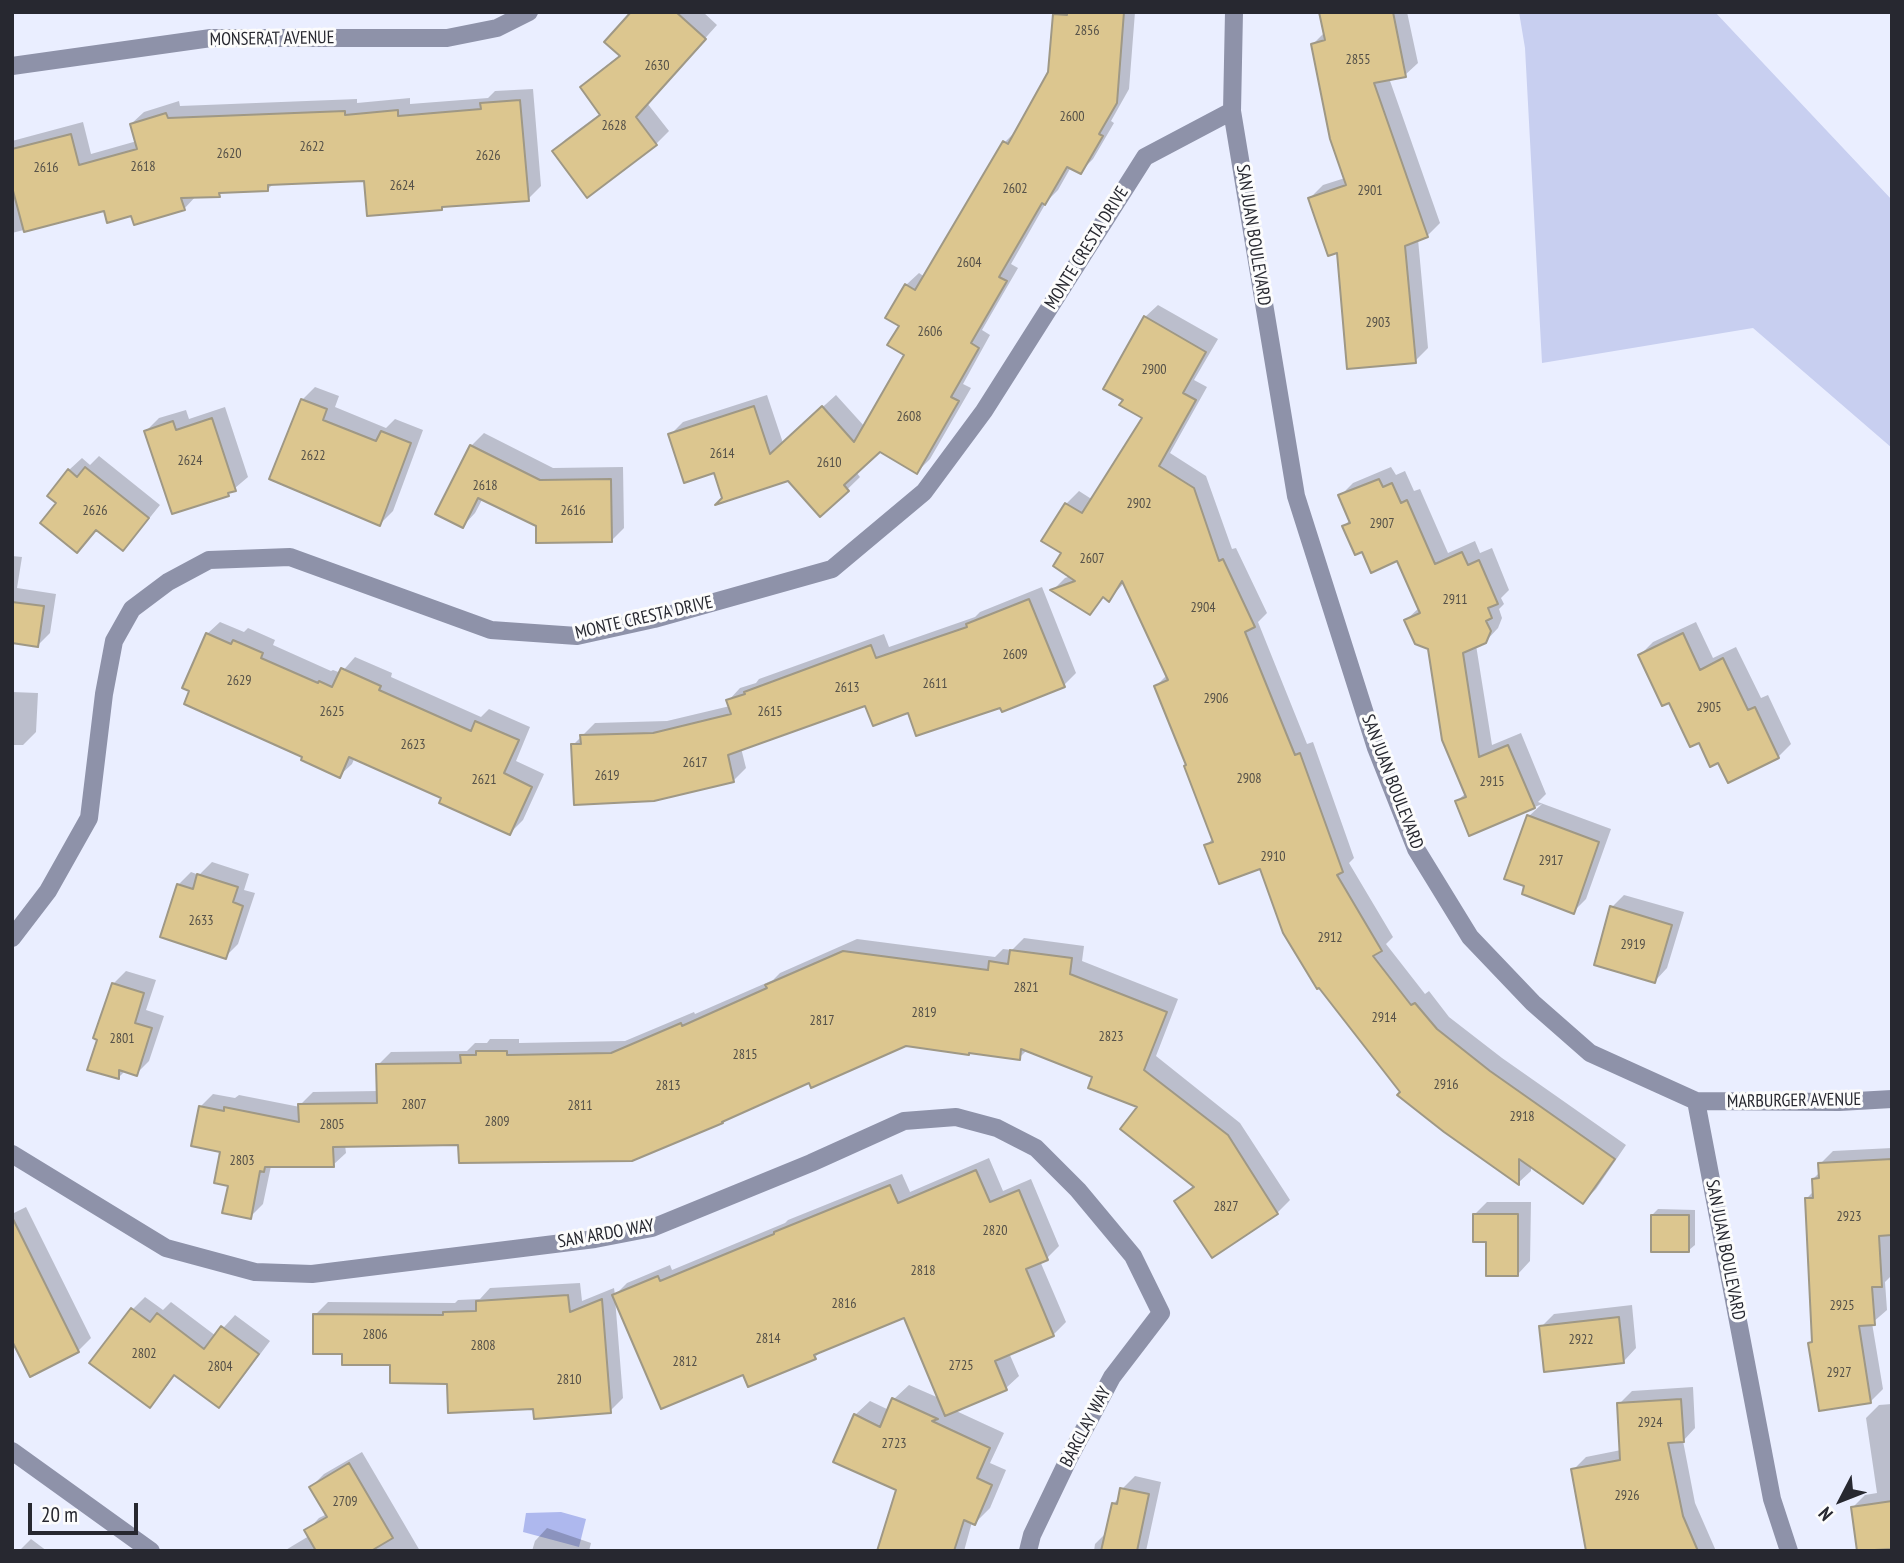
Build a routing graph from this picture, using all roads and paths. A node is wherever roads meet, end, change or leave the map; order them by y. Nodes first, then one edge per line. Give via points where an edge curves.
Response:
1 (529, 12) edge
2 (1234, 12) edge
3 (12, 66) edge
4 (1232, 111) junction
5 (12, 938) edge
6 (1892, 1099) edge
7 (1696, 1101) junction
8 (12, 1154) edge
9 (1161, 1313) joint
10 (12, 1451) edge
11 (151, 1551) edge
12 (1028, 1551) edge
13 (1789, 1551) edge

1 - 3 street, MONSERAT AVENUE via 497,28 447,38 211,38
2 - 4 street, SAN JUAN BOULEVARD
4 - 5 street, MONTE CRESTA DRIVE via 1145,157 984,411 924,492 832,569 577,636 491,630 290,557 209,560 168,582 132,610 114,641 89,818 48,891
4 - 7 street, SAN JUAN BOULEVARD via 1296,496 1376,748 1416,849 1470,937 1533,1003 1590,1053
6 - 7 street, MARBURGER AVENUE
7 - 13 street, SAN JUAN BOULEVARD via 1772,1499
8 - 9 street, SAN ARDO WAY via 166,1248 254,1272 312,1274 652,1228 904,1121 956,1117 997,1128 1036,1148 1079,1190 1133,1256
9 - 12 street, BARCLAY WAY via 1112,1377 1068,1460
10 - 11 street

